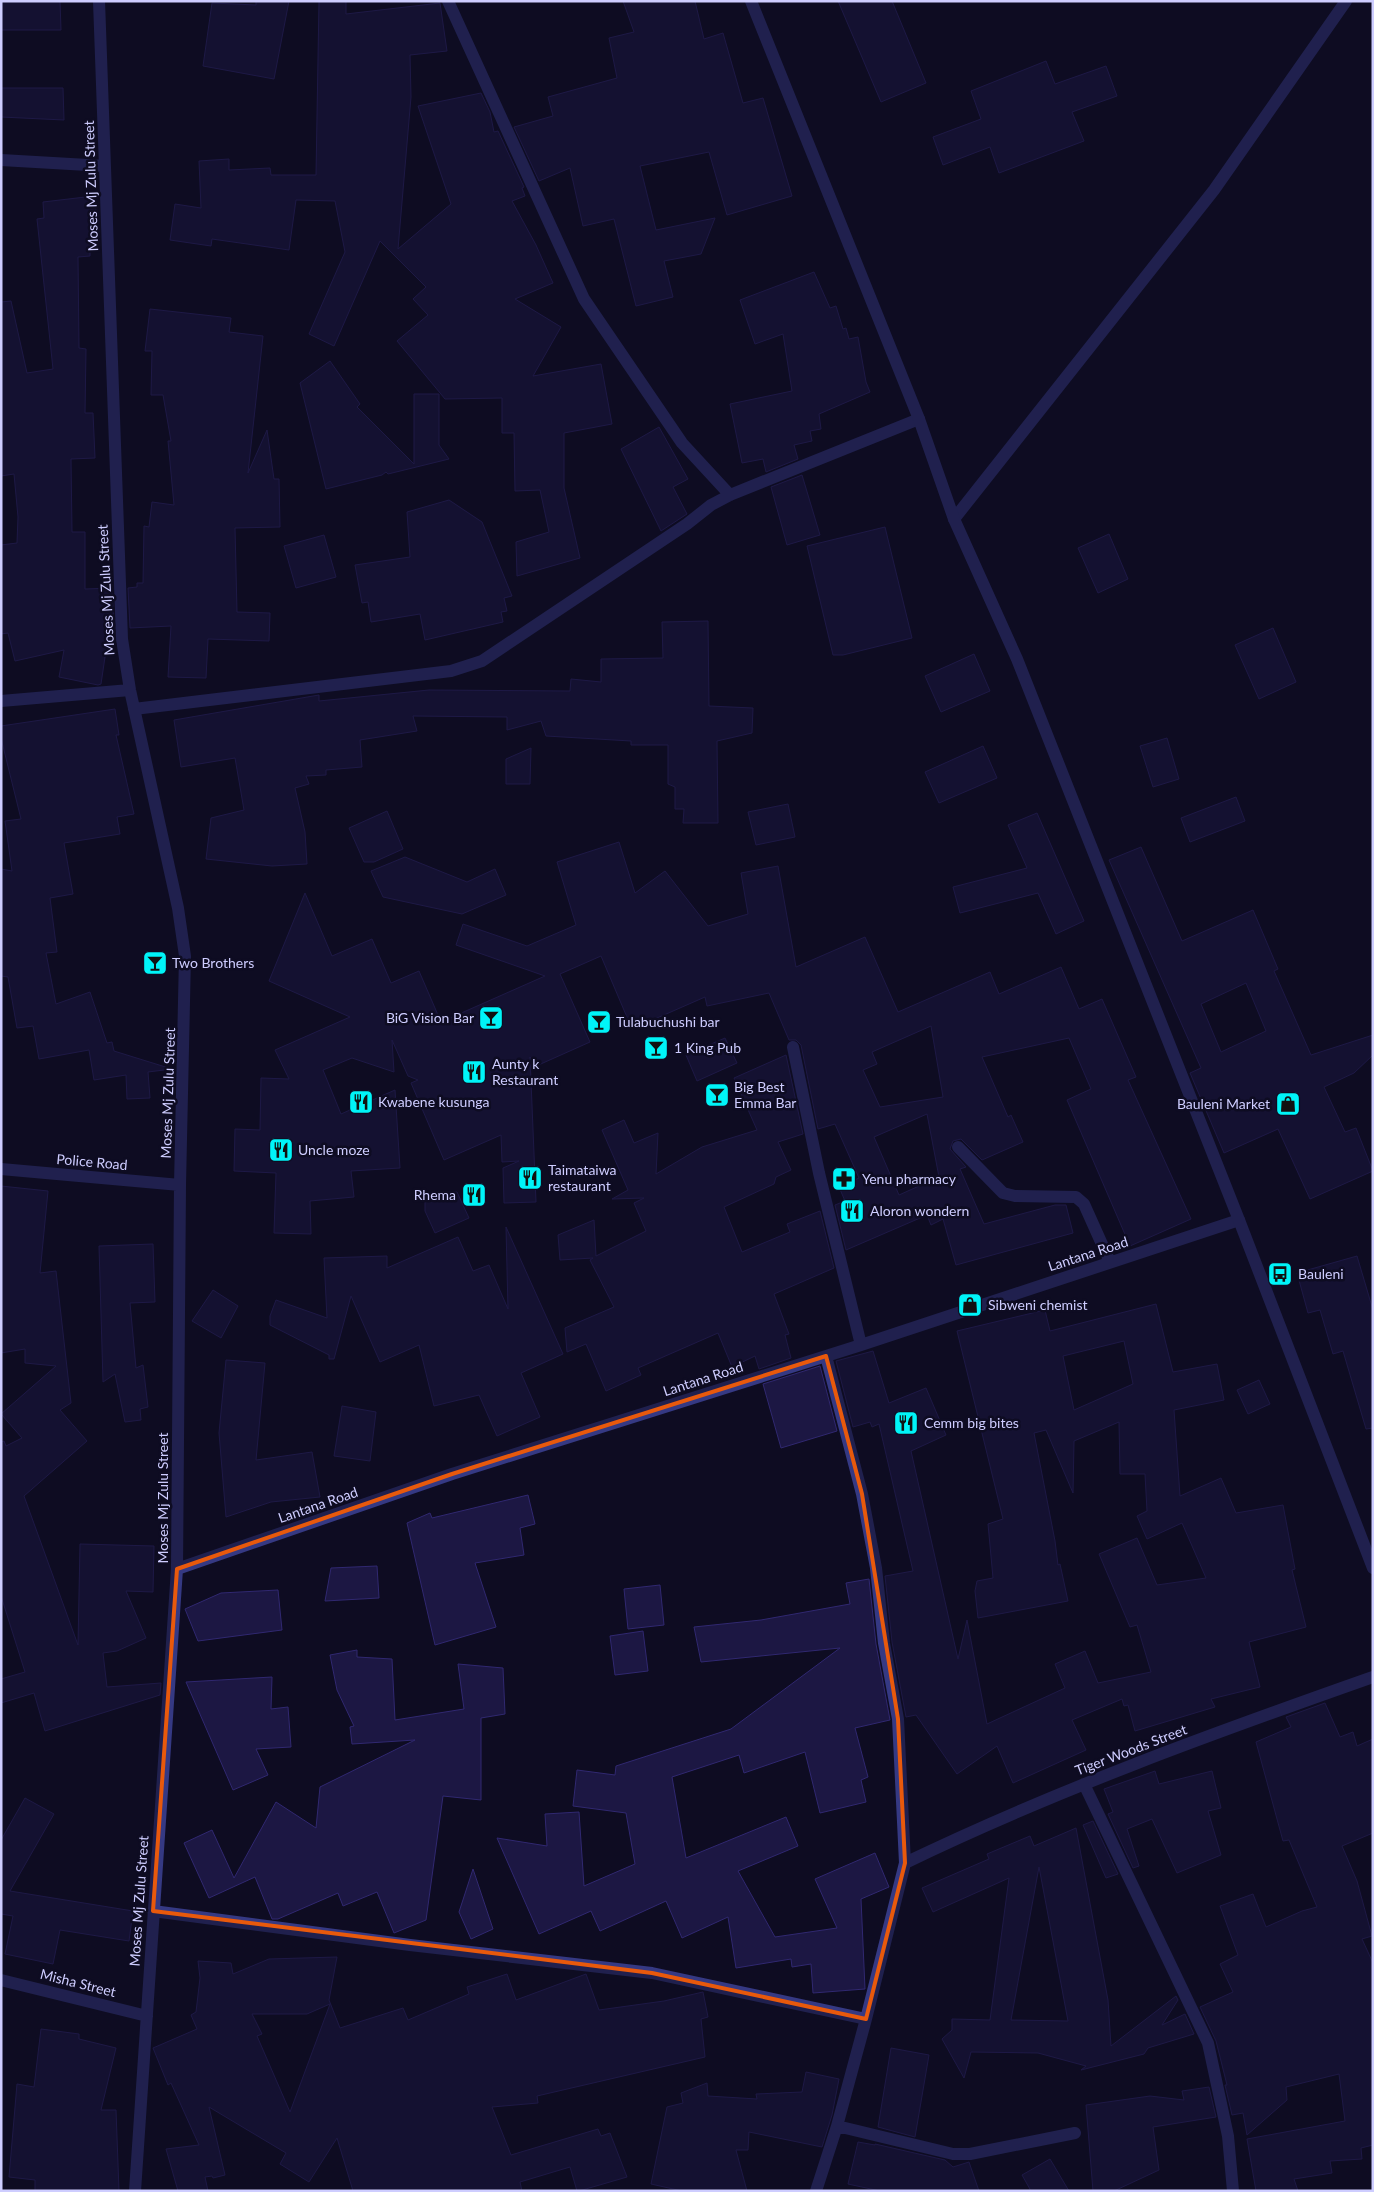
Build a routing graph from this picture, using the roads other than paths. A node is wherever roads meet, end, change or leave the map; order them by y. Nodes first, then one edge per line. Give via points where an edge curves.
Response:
1 (100, 1) edge
2 (448, 1) edge
3 (751, 1) edge
4 (1346, 1) edge
5 (1, 160) edge
6 (106, 166) junction
7 (919, 420) junction
8 (730, 495) junction
9 (954, 519) junction
10 (130, 690) junction
11 (1, 701) edge
12 (134, 710) junction
13 (793, 1047) dead end
14 (958, 1147) dead end
15 (1, 1169) edge
16 (180, 1185) junction
17 (1239, 1220) junction
18 (1110, 1262) junction
19 (861, 1345) junction
20 (826, 1356) junction
21 (1373, 1568) edge
22 (177, 1569) junction
23 (1373, 1677) edge
24 (1084, 1784) junction
25 (905, 1863) junction
26 (153, 1911) junction
27 (1, 1980) edge
28 (147, 2016) junction
29 (866, 2019) junction
30 (837, 2126) junction
31 (1075, 2133) dead end
32 (135, 2191) edge
33 (816, 2191) edge
34 (1233, 2191) edge

1 - 6 street, Moses Mj Zulu Street
2 - 8 street via 584,299 682,443
3 - 7 street
4 - 9 street via 1214,190
5 - 6 street
6 - 10 street, Moses Mj Zulu Street via 122,639
7 - 8 street
7 - 9 street
8 - 12 street via 482,661 450,671
9 - 17 street via 1021,668
10 - 11 street
10 - 12 street, Moses Mj Zulu Street
12 - 16 street, Moses Mj Zulu Street via 178,908 185,956
13 - 19 street via 819,1173
14 - 18 street via 1003,1193 1076,1197 1084,1204
15 - 16 street, Police Road
16 - 22 street, Moses Mj Zulu Street
17 - 18 street, Lantana Road
17 - 21 street
18 - 19 street, Lantana Road
19 - 20 street, Lantana Road
20 - 22 street, Lantana Road via 452,1474
20 - 25 street via 862,1494 876,1568 884,1643 898,1718
22 - 26 street, Moses Mj Zulu Street
23 - 24 street, Tiger Woods Street
24 - 25 street, Tiger Woods Street via 969,1832
24 - 34 street via 1208,2042 1228,2136
25 - 29 street
26 - 28 street, Moses Mj Zulu Street
26 - 29 street via 652,1973
27 - 28 street, Misha Street
28 - 32 street, Moses Mj Zulu Street
29 - 30 street
30 - 31 street via 953,2154 970,2154
30 - 33 street

